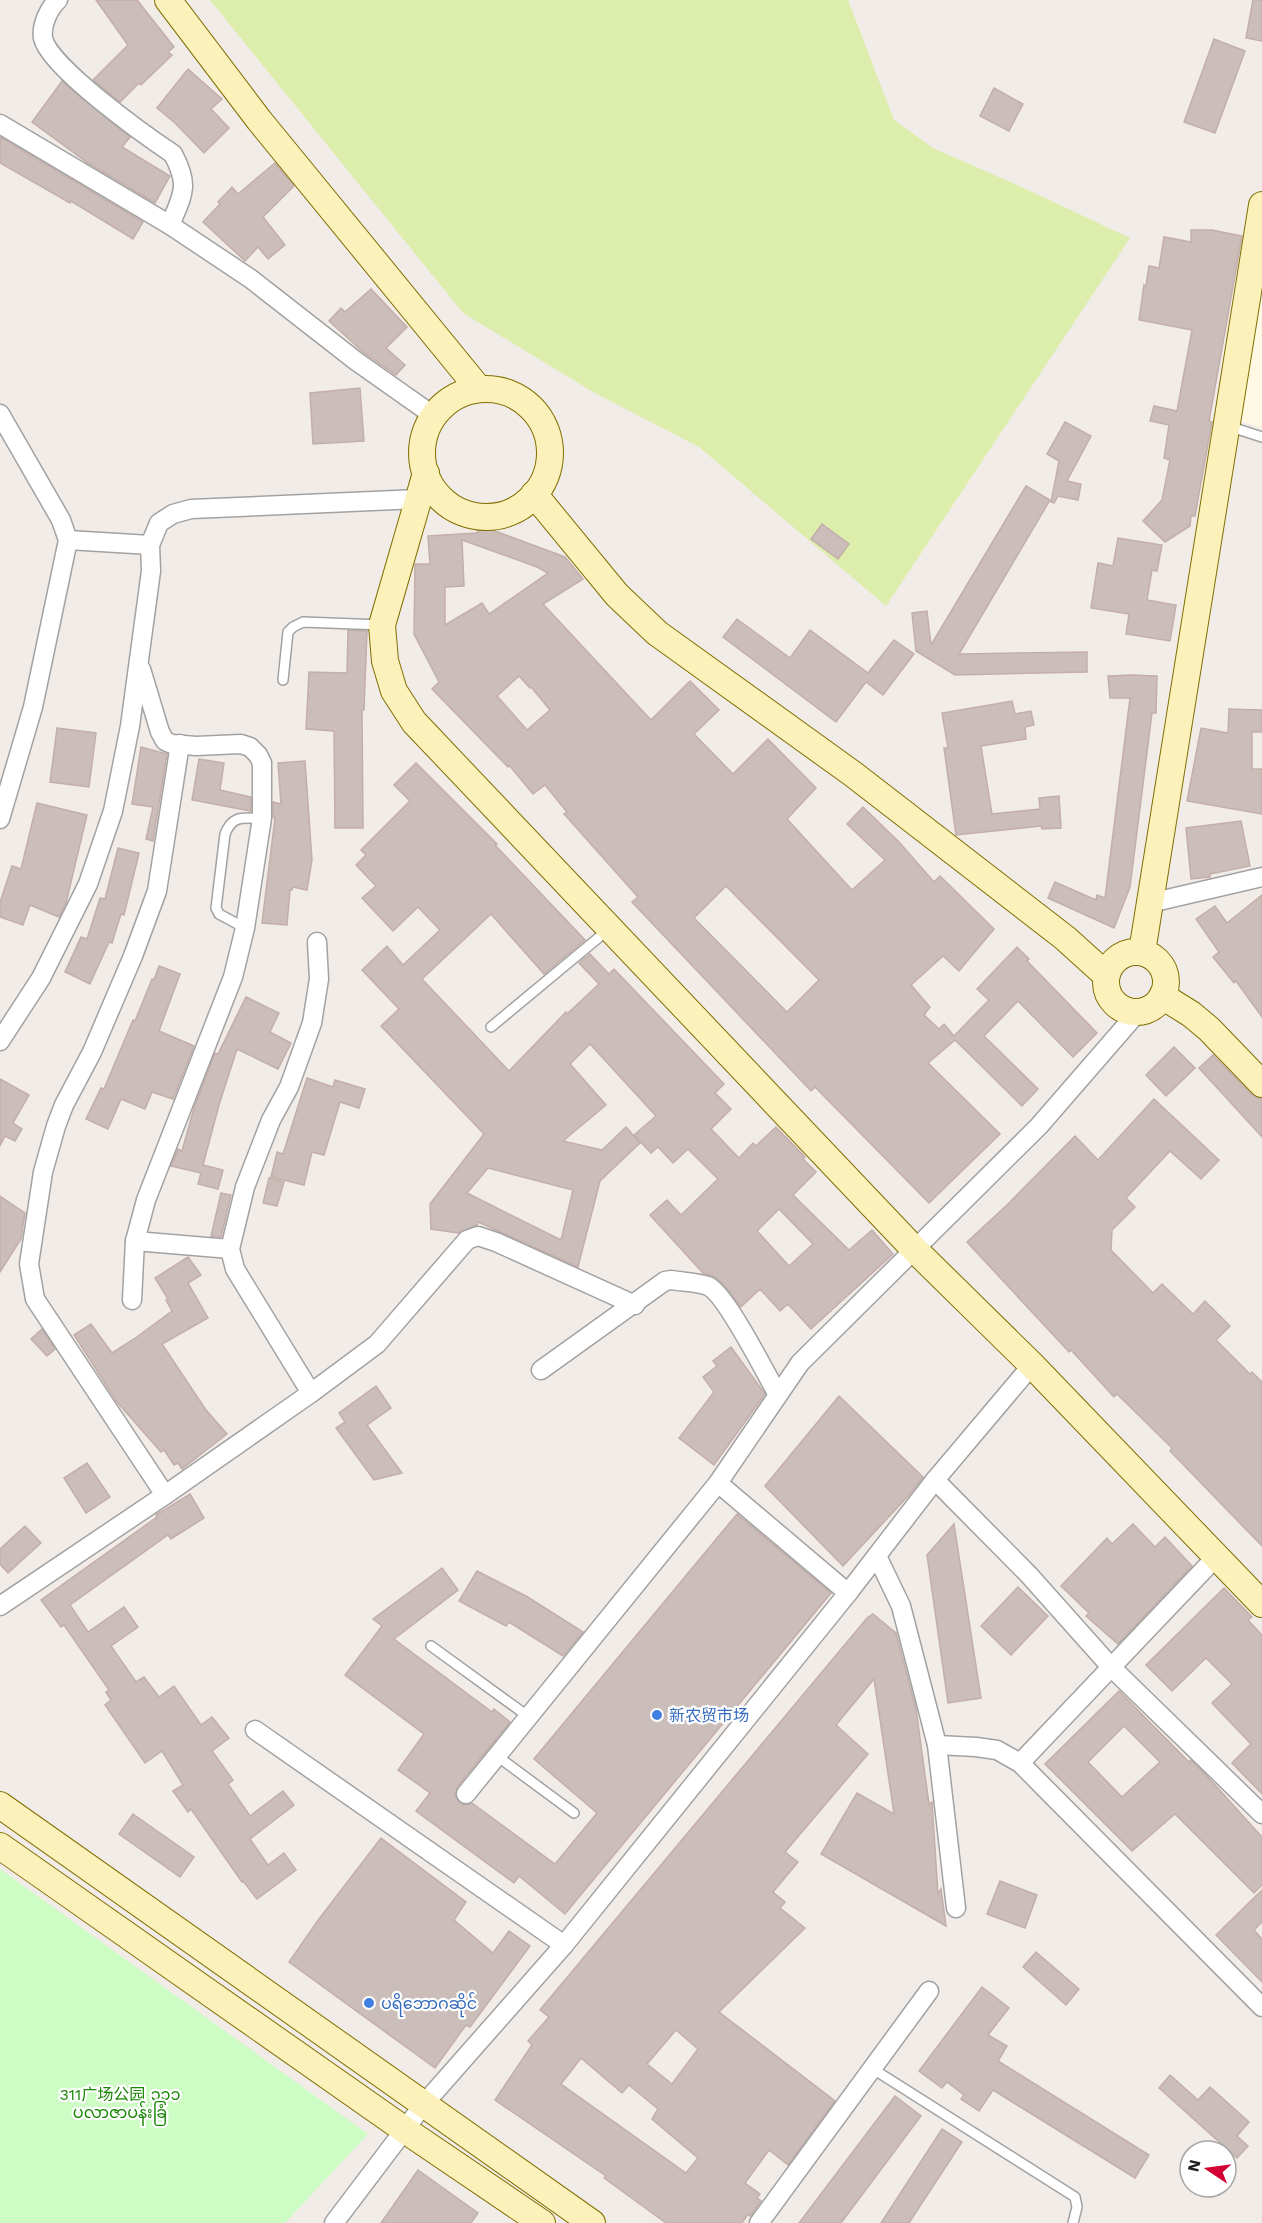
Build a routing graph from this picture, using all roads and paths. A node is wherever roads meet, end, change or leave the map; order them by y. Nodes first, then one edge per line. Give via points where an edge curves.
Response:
1 (58, 0) edge
2 (168, 0) edge
3 (0, 124) edge
4 (1262, 205) edge
5 (170, 225) junction
6 (479, 389) junction
7 (0, 414) edge
8 (435, 416) junction
9 (1226, 426) junction
10 (1262, 437) edge
11 (426, 473) junction
12 (534, 494) junction
13 (418, 499) junction
14 (68, 540) junction
15 (150, 545) junction
16 (382, 625) junction
17 (139, 665) junction
18 (283, 680) dead end
19 (180, 744) junction
20 (262, 818) junction
21 (0, 819) edge
22 (1262, 877) edge
23 (1150, 903) junction
24 (245, 928) junction
25 (609, 928) junction
26 (317, 942) dead end
27 (1142, 952) junction
28 (1106, 975) junction
29 (1162, 996) junction
30 (1137, 1013) junction
31 (491, 1027) dead end
32 (0, 1041) edge
33 (1262, 1083) edge
34 (135, 1240) junction
35 (230, 1249) junction
36 (914, 1249) junction
37 (132, 1300) dead end
38 (635, 1305) junction
39 (1032, 1365) junction
40 (541, 1370) dead end
41 (311, 1393) junction
42 (778, 1395) junction
43 (935, 1480) junction
44 (718, 1483) junction
45 (165, 1495) junction
46 (877, 1556) junction
47 (1216, 1557) junction
48 (848, 1593) junction
49 (1262, 1604) edge
50 (0, 1606) edge
51 (431, 1646) dead end
52 (1111, 1667) junction
53 (529, 1717) junction
54 (255, 1730) dead end
55 (937, 1745) junction
56 (497, 1756) junction
57 (1020, 1763) junction
58 (466, 1794) dead end
59 (0, 1805) edge
60 (574, 1813) dead end
61 (1262, 1814) edge
62 (42, 1835) junction
63 (0, 1846) edge
64 (23, 1862) junction
65 (956, 1908) dead end
66 (564, 1945) junction
67 (204, 1948) junction
68 (186, 1976) junction
69 (929, 1991) dead end
70 (1262, 2007) edge
71 (873, 2069) junction
72 (424, 2104) junction
73 (405, 2130) junction
74 (562, 2202) junction
75 (334, 2223) edge
76 (542, 2223) edge
77 (547, 2223) edge
78 (592, 2223) edge
79 (759, 2223) edge
80 (1073, 2223) edge

1 - 5 street via 45,22 43,38 57,60 103,103 173,154 180,167 184,192
2 - 6 main road via 260,120
3 - 5 street
4 - 9 main road
5 - 8 street via 251,279 356,361
6 - 8 main road via 454,398
6 - 12 main road via 499,390 518,397 544,426 548,466
7 - 14 street via 61,520
8 - 11 main road via 424,440
9 - 10 lane
9 - 23 main road
11 - 12 main road via 444,501 480,516 506,514
11 - 13 main road
12 - 28 main road via 617,595 657,633 853,774 1065,938
13 - 15 street via 191,509 159,523
13 - 16 main road
14 - 15 street
14 - 21 street via 33,707
15 - 17 street via 151,571
16 - 18 lane via 303,622 293,627 288,632
16 - 25 main road via 385,661 394,691 414,722
17 - 19 street via 160,732 165,741
17 - 32 street via 113,811 88,884 41,978
19 - 20 street via 250,747 262,763
19 - 45 street via 157,891 134,956 56,1126 43,1172 28,1264 35,1299
20 - 24 street
20 - 24 lane via 234,819 225,834 216,908 219,914
22 - 23 street
23 - 27 main road
24 - 34 street via 233,977 161,1159
25 - 31 lane
25 - 36 main road
26 - 35 street via 319,979 312,1023 289,1087 270,1120 246,1187
27 - 28 main road via 1120,956
27 - 29 main road via 1161,966 1166,981
28 - 30 main road via 1107,991 1115,1005
29 - 30 main road via 1152,1008
29 - 33 main road via 1200,1022
30 - 36 street via 1040,1126
34 - 35 street
34 - 37 street
35 - 41 street via 235,1269
36 - 39 main road
36 - 42 street via 800,1363
38 - 40 street
38 - 41 street via 478,1236 467,1240 377,1344
38 - 42 street via 665,1281 707,1286 730,1311
39 - 43 street
39 - 47 main road
41 - 45 street
42 - 44 street
43 - 46 street
43 - 52 street via 1029,1575
44 - 48 street
44 - 53 street
45 - 50 street
46 - 48 street
46 - 55 street via 901,1606
47 - 49 main road
47 - 52 street
48 - 66 street
51 - 53 lane
52 - 57 street
52 - 61 street
53 - 56 street
54 - 66 street
55 - 57 street via 997,1750
55 - 65 street
56 - 58 street
56 - 60 lane
57 - 70 street
59 - 62 main road
62 - 64 main road
62 - 67 main road
63 - 64 main road
64 - 68 main road
66 - 72 street
67 - 68 main road
67 - 72 main road
68 - 73 main road
69 - 71 street
71 - 79 street
71 - 80 lane via 1075,2197
72 - 73 street
72 - 74 main road
73 - 75 street
73 - 76 main road
74 - 77 main road
74 - 78 main road

